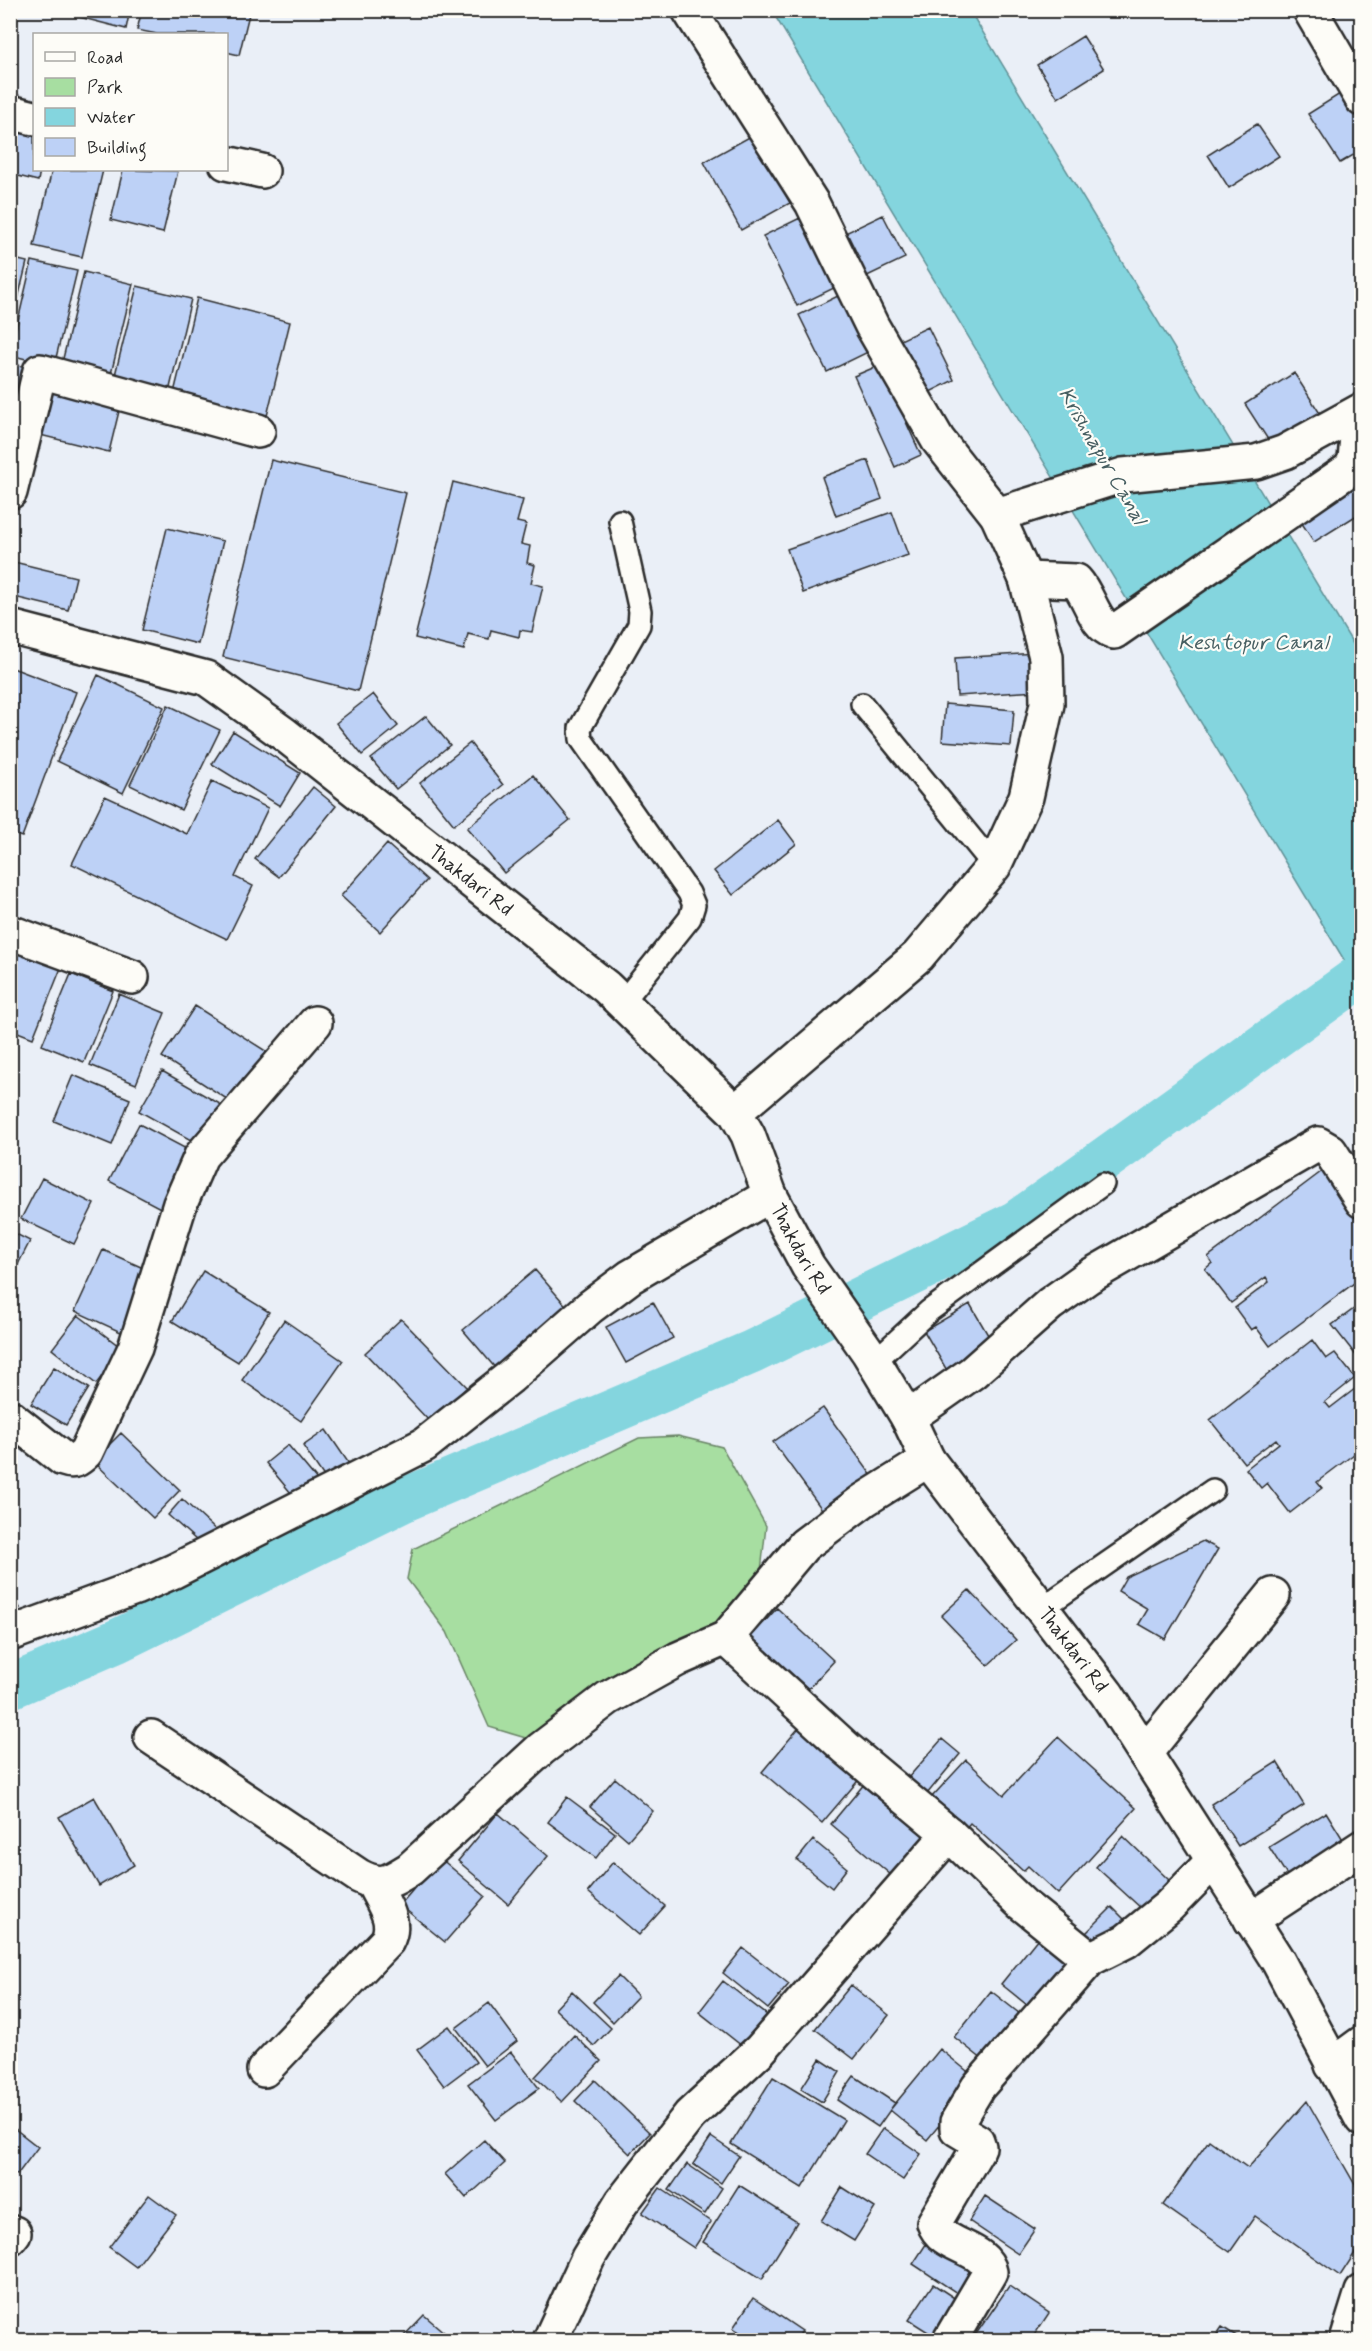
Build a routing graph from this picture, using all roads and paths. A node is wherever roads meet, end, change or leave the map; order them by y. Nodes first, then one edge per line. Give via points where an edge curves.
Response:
1 (689, 10) edge
2 (1310, 10) edge
3 (1362, 99) edge
4 (10, 112) edge
5 (33, 118) edge
6 (228, 163) edge
7 (262, 171) dead end
8 (1360, 411) edge
9 (258, 431) dead end
10 (10, 492) edge
11 (996, 516) junction
12 (620, 521) dead end
13 (1026, 579) junction
14 (10, 627) edge
15 (862, 704) dead end
16 (994, 866) junction
17 (10, 932) edge
18 (132, 977) dead end
19 (622, 1003) junction
20 (315, 1023) dead end
21 (735, 1112) junction
22 (1103, 1184) dead end
23 (770, 1195) junction
24 (1362, 1201) edge
25 (871, 1357) junction
26 (10, 1417) edge
27 (908, 1418) junction
28 (928, 1460) junction
29 (1213, 1490) dead end
30 (1273, 1595) dead end
31 (1041, 1609) junction
32 (10, 1634) edge
33 (726, 1638) junction
34 (152, 1737) dead end
35 (1145, 1753) junction
36 (949, 1834) junction
37 (1362, 1847) edge
38 (1213, 1861) junction
39 (373, 1883) junction
40 (1251, 1920) junction
41 (1090, 1959) junction
42 (1362, 2043) edge
43 (1332, 2065) junction
44 (264, 2070) dead end
45 (1362, 2119) edge
46 (1362, 2292) edge
47 (550, 2340) edge
48 (950, 2340) edge
49 (1347, 2340) edge

1 - 11 street via 812,203 872,326 938,440
2 - 3 street
4 - 5 street
6 - 7 street
8 - 11 street via 1285,452 1256,462 1123,475
8 - 13 street via 1355,460 1350,469 1114,632 1100,622 1076,581
9 - 10 street via 40,371
11 - 13 street
12 - 19 lane via 640,611 639,625 580,728 581,739 694,905 690,918
13 - 16 street via 1046,657 1047,704 1026,797
14 - 19 street, Thakdari Rd via 206,678 293,741
15 - 16 lane
16 - 21 street via 918,956
17 - 18 street
19 - 21 street, Thakdari Rd
20 - 26 street via 201,1156 180,1204 135,1348 86,1452 78,1460 63,1459
21 - 23 street, Thakdari Rd via 748,1135
22 - 25 lane
23 - 25 street, Thakdari Rd via 808,1266
23 - 32 street via 622,1283 424,1445 155,1580
24 - 27 street via 1330,1151 1318,1144 1088,1277 1050,1304 972,1373
25 - 27 street, Thakdari Rd
27 - 28 street, Thakdari Rd
28 - 31 street, Thakdari Rd
28 - 33 street via 864,1500 804,1545
29 - 31 lane
30 - 35 street
31 - 35 street, Thakdari Rd via 1107,1694
33 - 36 street via 846,1749
33 - 39 street via 678,1659 608,1698 541,1749 410,1869 389,1881
34 - 39 street
35 - 38 street, Thakdari Rd
36 - 41 street via 1023,1904
36 - 47 street via 760,2050 690,2115 628,2193 588,2258
37 - 40 street
38 - 40 street, Thakdari Rd
38 - 41 street via 1169,1906 1126,1941
39 - 44 street via 390,1918 392,1931 387,1941
40 - 43 street, Thakdari Rd via 1278,1961
41 - 48 street via 978,2087 957,2122 957,2129 977,2141 979,2147 934,2223 939,2234 986,2260 990,2272
42 - 43 street
43 - 45 street, Thakdari Rd
46 - 49 street

